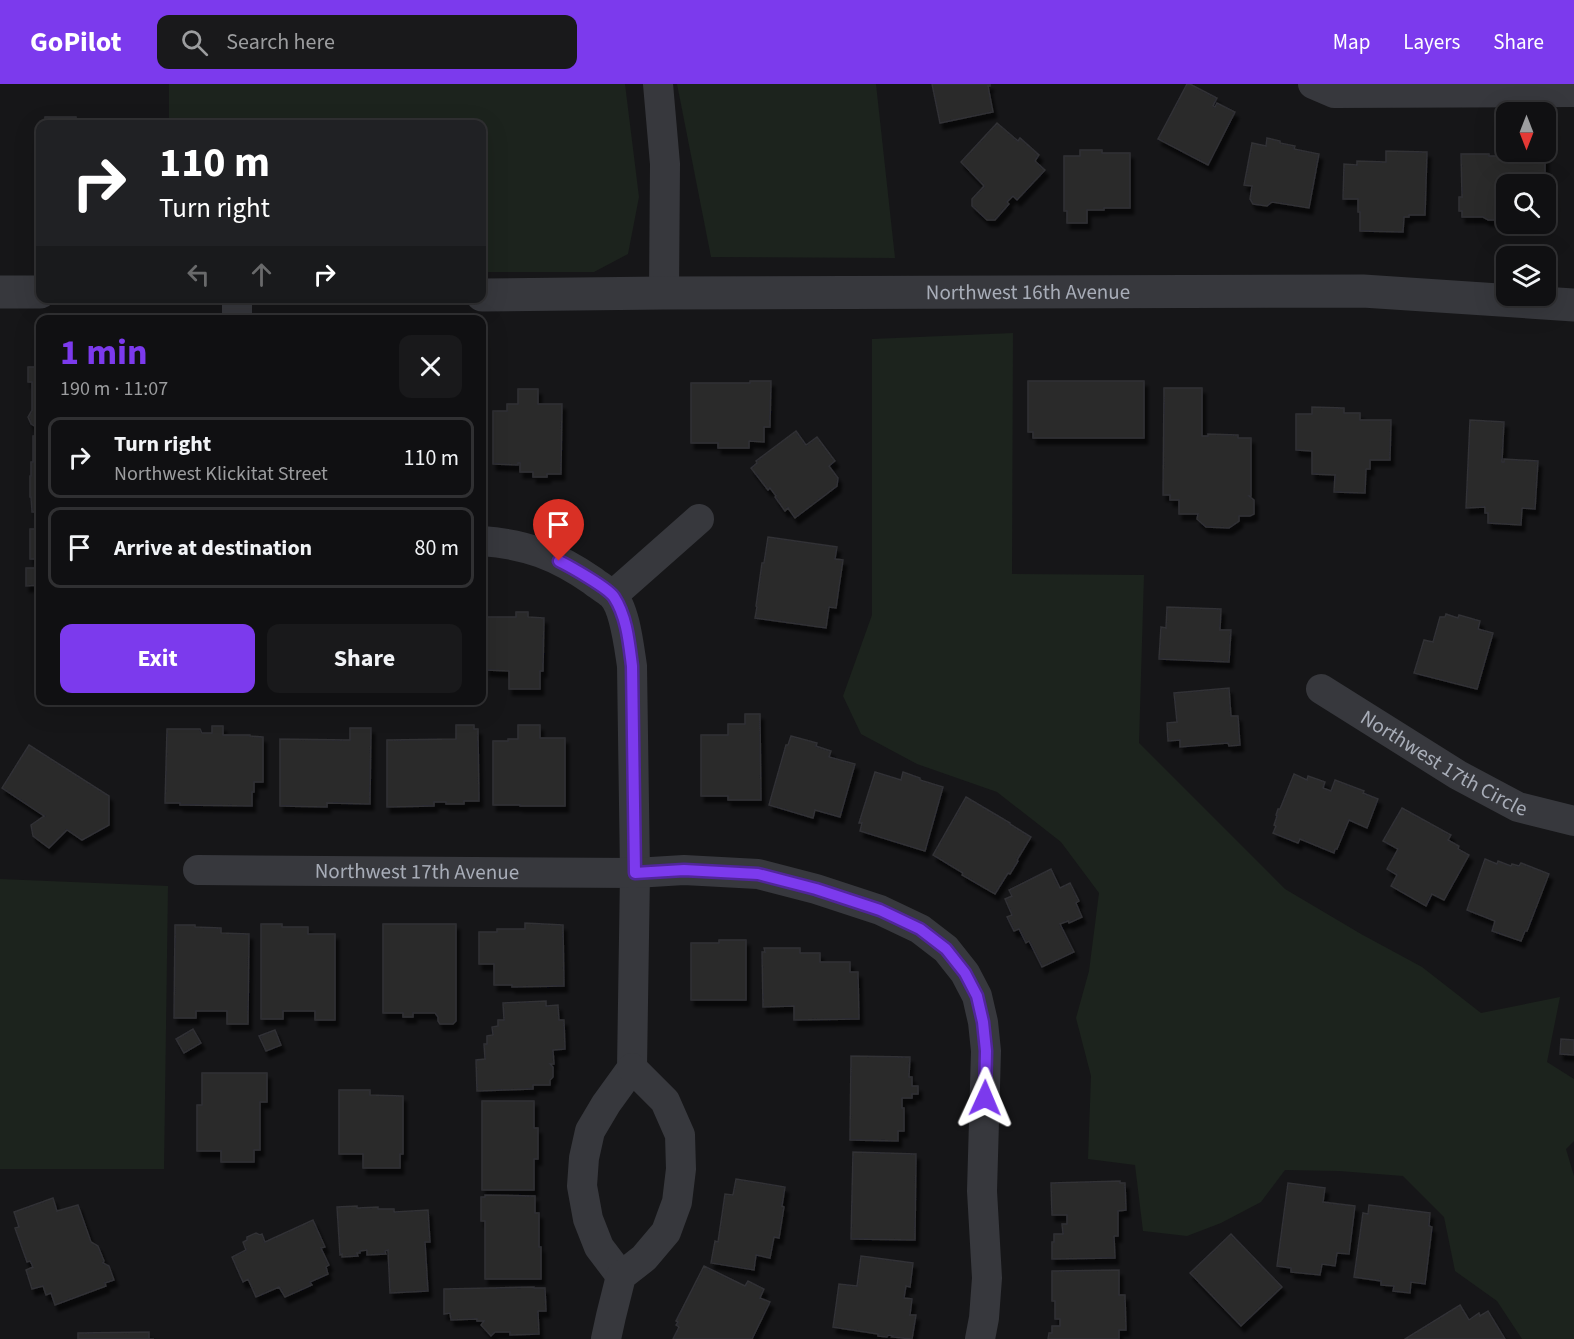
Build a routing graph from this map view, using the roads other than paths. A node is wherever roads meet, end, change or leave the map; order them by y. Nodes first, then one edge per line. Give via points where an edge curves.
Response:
1 (658, 84) edge
2 (1313, 84) edge
3 (1574, 92) edge
4 (0, 292) edge
5 (36, 292) edge
6 (664, 293) junction
7 (486, 295) edge
8 (1574, 305) edge
9 (699, 519) dead end
10 (486, 541) edge
11 (613, 595) junction
12 (1321, 689) dead end
13 (1574, 821) edge
14 (198, 870) dead end
15 (635, 873) junction
16 (633, 1068) junction
17 (621, 1276) junction
18 (606, 1339) edge
19 (980, 1339) edge

1 - 6 street via 665,164
2 - 3 street via 1334,93
4 - 5 street
6 - 7 street, Northwest 16th Avenue
6 - 8 street, Northwest 16th Avenue via 1363,291
9 - 11 street
10 - 11 street via 517,545 548,555
11 - 15 street via 628,637 632,666
12 - 13 street, Northwest 17th Circle via 1458,775 1518,807
14 - 15 street, Northwest 17th Avenue
15 - 16 street
15 - 19 street, Northwest 17th Avenue via 684,870 758,874 816,889 880,910 920,929 946,949 965,973 977,996 986,1051 982,1191 987,1278
16 - 17 street via 590,1131 582,1186 599,1248
16 - 17 street via 665,1101 680,1135 681,1169 677,1202 666,1232 644,1258
17 - 18 street

